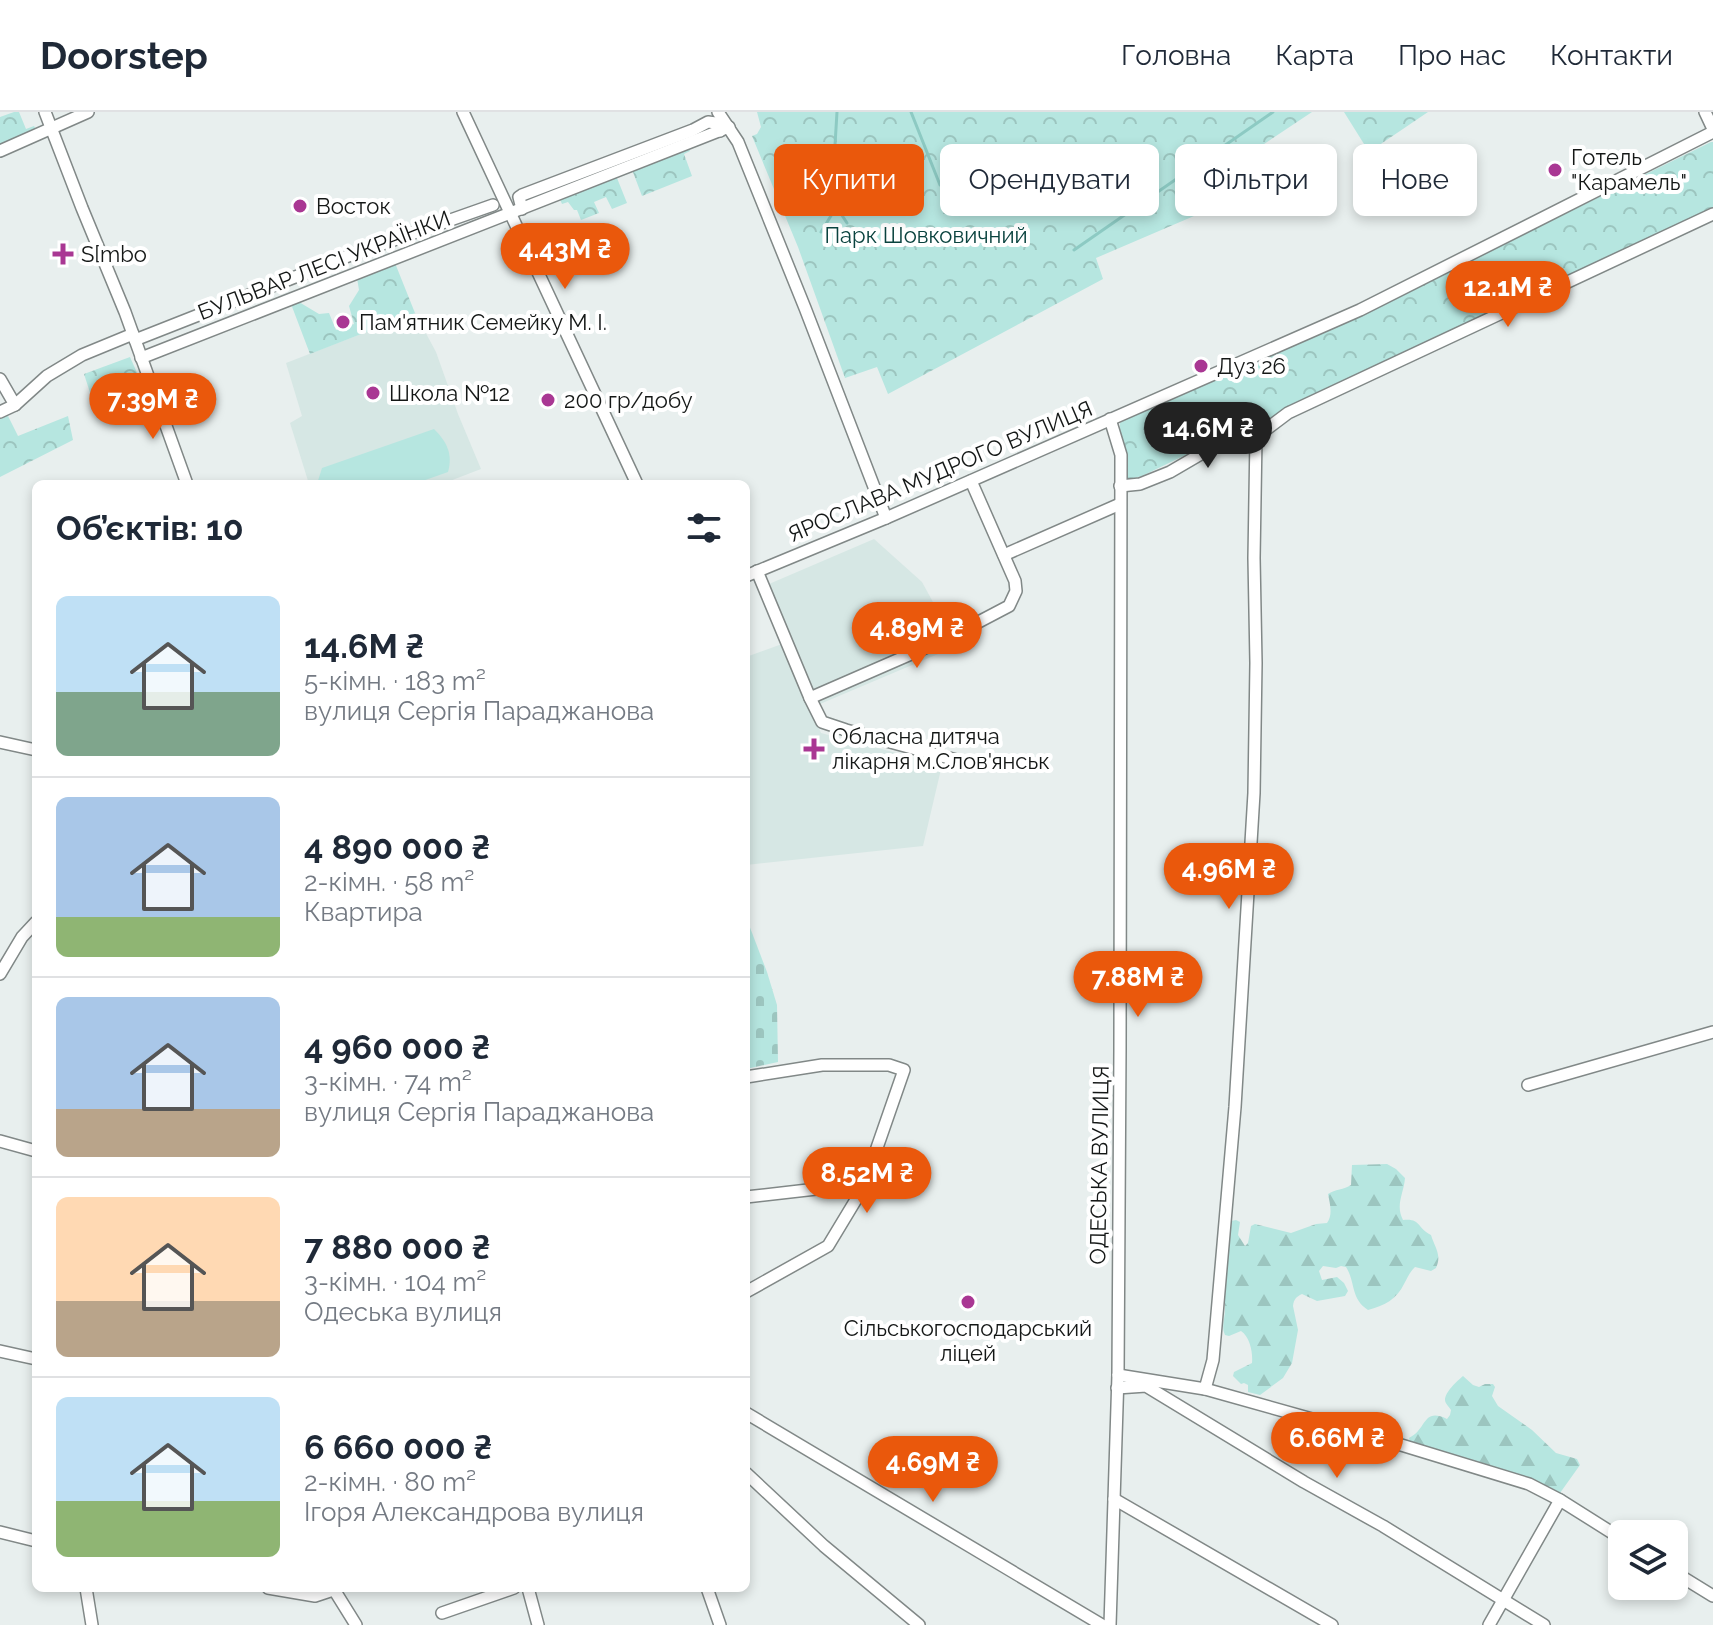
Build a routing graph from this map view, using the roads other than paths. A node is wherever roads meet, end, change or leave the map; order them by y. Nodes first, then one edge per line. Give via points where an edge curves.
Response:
1 (45, 112) edge
2 (88, 112) edge
3 (463, 112) edge
4 (718, 112) edge
5 (1705, 112) edge
6 (51, 129) junction
7 (1713, 131) edge
8 (720, 132) junction
9 (0, 151) edge
10 (645, 155) junction
11 (493, 205) dead end
12 (510, 214) junction
13 (1713, 214) edge
14 (134, 337) junction
15 (141, 358) junction
16 (0, 379) edge
17 (15, 405) junction
18 (0, 412) edge
19 (1110, 419) junction
20 (1256, 437) junction
21 (186, 480) edge
22 (635, 480) edge
23 (971, 481) junction
24 (1120, 486) junction
25 (1120, 504) junction
26 (886, 518) junction
27 (1004, 555) junction
28 (752, 574) edge
29 (810, 698) junction
30 (0, 742) edge
31 (32, 749) edge
32 (960, 761) dead end
33 (32, 926) edge
34 (0, 974) edge
35 (1713, 1032) edge
36 (750, 1076) edge
37 (1528, 1085) dead end
38 (0, 1141) edge
39 (32, 1150) edge
40 (863, 1188) junction
41 (750, 1197) edge
42 (750, 1290) edge
43 (0, 1351) edge
44 (32, 1358) edge
45 (1118, 1375) junction
46 (1117, 1388) junction
47 (1205, 1389) junction
48 (750, 1415) edge
49 (750, 1477) edge
50 (1114, 1499) junction
51 (1560, 1500) junction
52 (1608, 1530) edge
53 (0, 1532) edge
54 (32, 1540) edge
55 (1688, 1581) edge
56 (87, 1592) edge
57 (292, 1592) edge
58 (325, 1592) edge
59 (335, 1592) edge
60 (502, 1592) edge
61 (529, 1592) edge
62 (708, 1592) edge
63 (1713, 1596) edge
64 (1504, 1601) junction
65 (442, 1613) dead end
66 (92, 1625) edge
67 (356, 1625) edge
68 (538, 1625) edge
69 (720, 1625) edge
70 (919, 1625) edge
71 (1102, 1625) edge
72 (1110, 1625) edge
73 (1332, 1625) edge
74 (1489, 1625) edge
75 (1544, 1625) edge

1 - 6 street
2 - 6 street
3 - 12 street
4 - 8 street
5 - 7 street
6 - 9 street
6 - 14 street
7 - 19 street, ЯРОСЛАВА МУДРОГО ВУЛИЦЯ via 1360,310
8 - 10 street, БУЛЬВАР ЛЕСІ УКРАЇНКИ
8 - 10 street, БУЛЬВАР ЛЕСІ УКРАЇНКИ via 716,123 706,123
8 - 26 street via 738,142
10 - 12 street, БУЛЬВАР ЛЕСІ УКРАЇНКИ via 553,190
11 - 14 street, БУЛЬВАР ЛЕСІ УКРАЇНКИ
12 - 15 street, БУЛЬВАР ЛЕСІ УКРАЇНКИ
12 - 22 street
13 - 20 street via 1288,413
14 - 15 street
14 - 17 street, БУЛЬВАР ЛЕСІ УКРАЇНКИ via 82,355 47,376
15 - 21 street
16 - 17 street
17 - 18 street, БУЛЬВАР ЛЕСІ УКРАЇНКИ
19 - 23 street, ЯРОСЛАВА МУДРОГО ВУЛИЦЯ
19 - 24 street, ОДЕСЬКА ВУЛИЦЯ via 1121,455
20 - 24 street via 1230,437 1170,472
20 - 47 street via 1254,793 1234,1122 1213,1360
23 - 26 street, ЯРОСЛАВА МУДРОГО ВУЛИЦЯ
23 - 27 street
24 - 25 street, ОДЕСЬКА ВУЛИЦЯ
25 - 27 street
25 - 45 street, ОДЕСЬКА ВУЛИЦЯ
26 - 28 street, ЯРОСЛАВА МУДРОГО ВУЛИЦЯ
27 - 29 street via 1016,591 1009,606
28 - 29 street
29 - 32 street via 822,722
30 - 31 street
33 - 34 street
35 - 37 street
36 - 40 street via 822,1065 889,1065 904,1070
38 - 39 street
40 - 41 street
40 - 42 street via 828,1246
43 - 44 street
45 - 46 street, ОДЕСЬКА ВУЛИЦЯ
45 - 47 street
46 - 50 street, ОДЕСЬКА ВУЛИЦЯ
46 - 64 street via 1146,1386
47 - 51 street via 1529,1484
48 - 71 street
49 - 70 street
50 - 72 street, ОДЕСЬКА ВУЛИЦЯ
50 - 73 street
51 - 52 street
51 - 64 street
53 - 54 street
55 - 63 street
56 - 66 street
57 - 58 street
59 - 67 street
60 - 65 street
61 - 68 street
62 - 69 street
64 - 74 street
64 - 75 street

